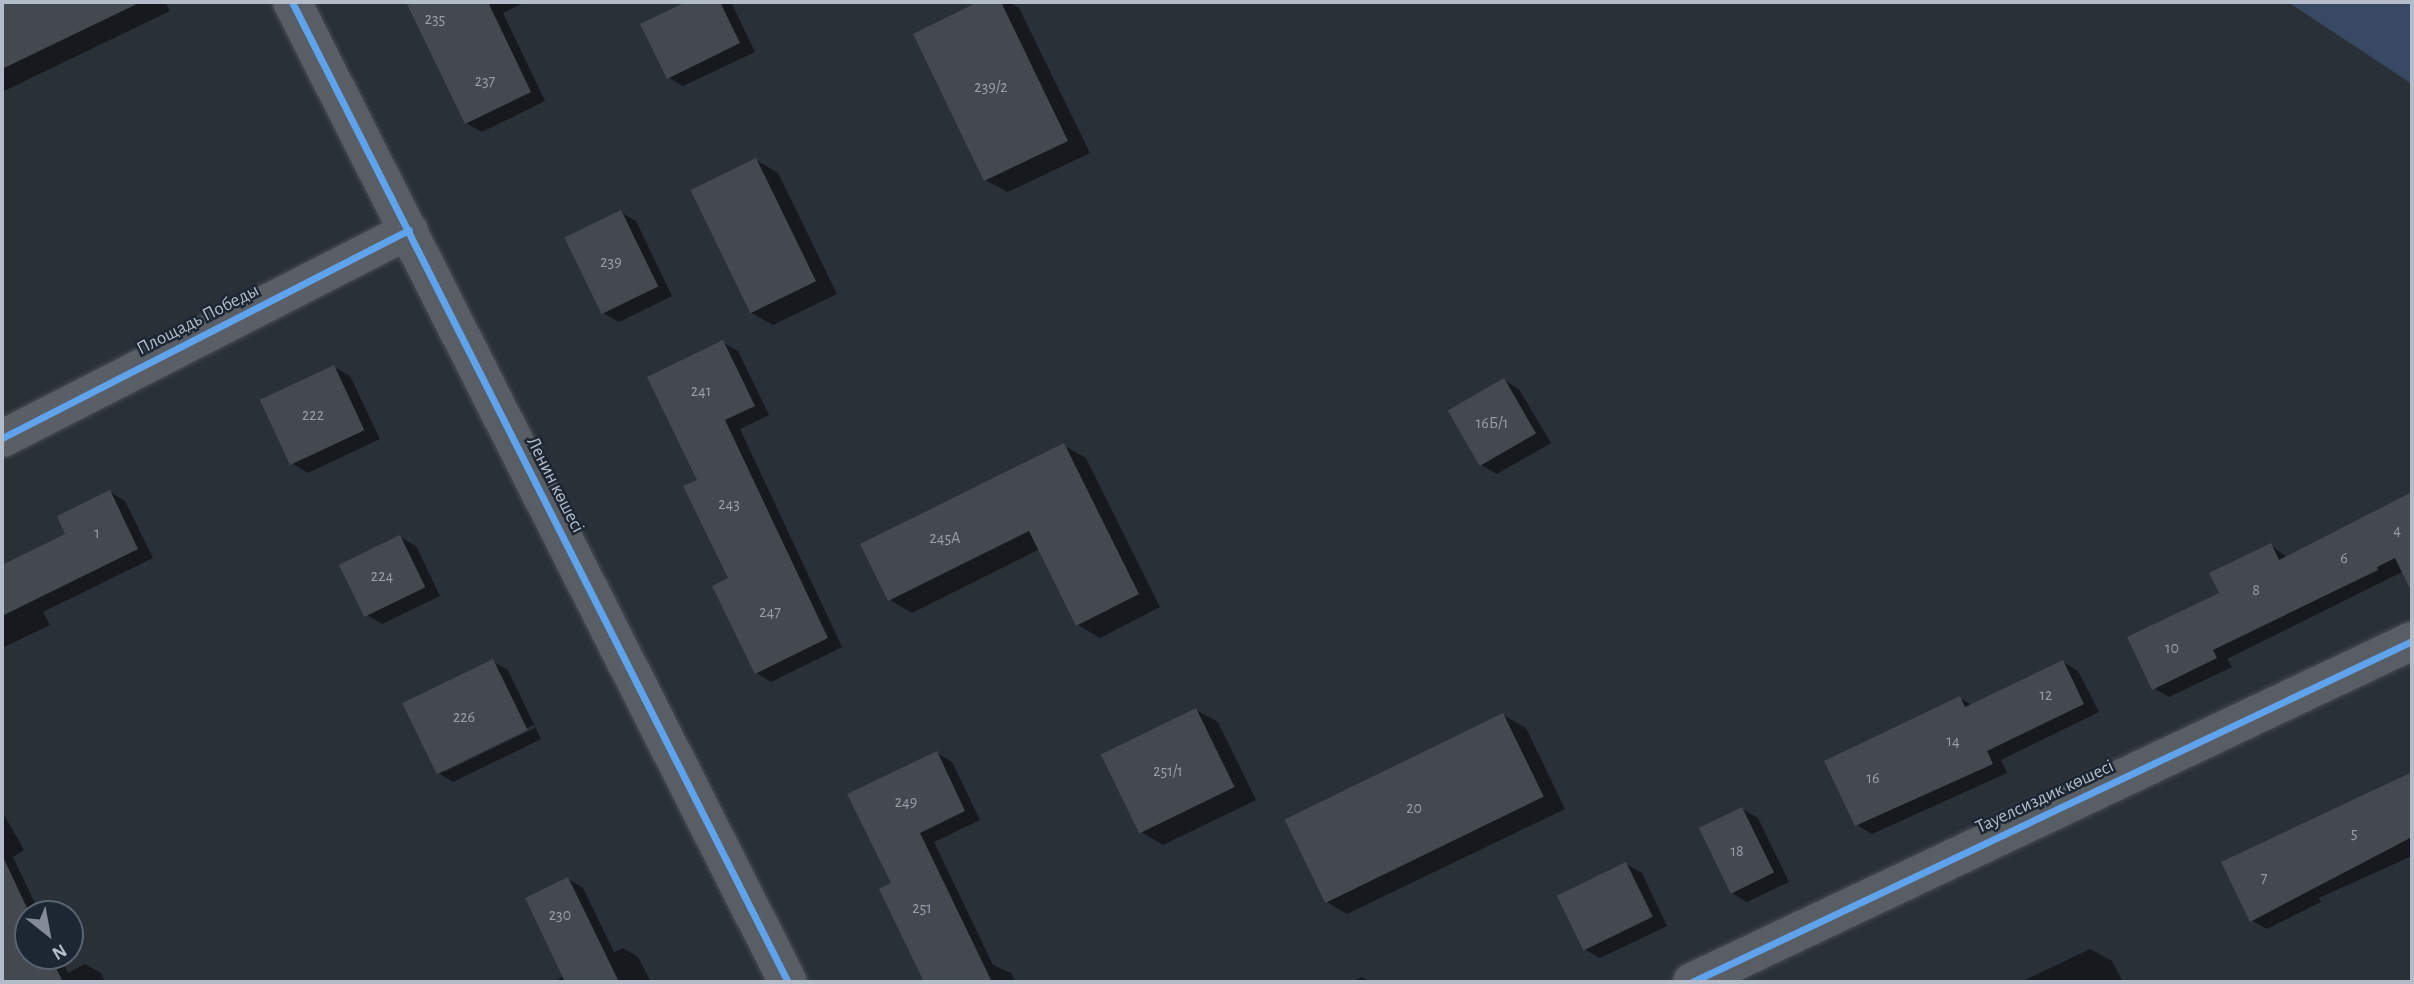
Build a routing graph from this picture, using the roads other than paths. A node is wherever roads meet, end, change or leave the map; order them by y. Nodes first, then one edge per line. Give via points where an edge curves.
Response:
1 (292, 2) edge
2 (409, 230) junction
3 (2, 438) edge
4 (2412, 641) edge
5 (788, 982) edge
6 (1692, 982) edge

1 - 2 street, Ленин көшесі
2 - 3 street, Площадь Победы
2 - 5 street, Ленин көшесі
4 - 6 street, Тауелсиздик көшесі

